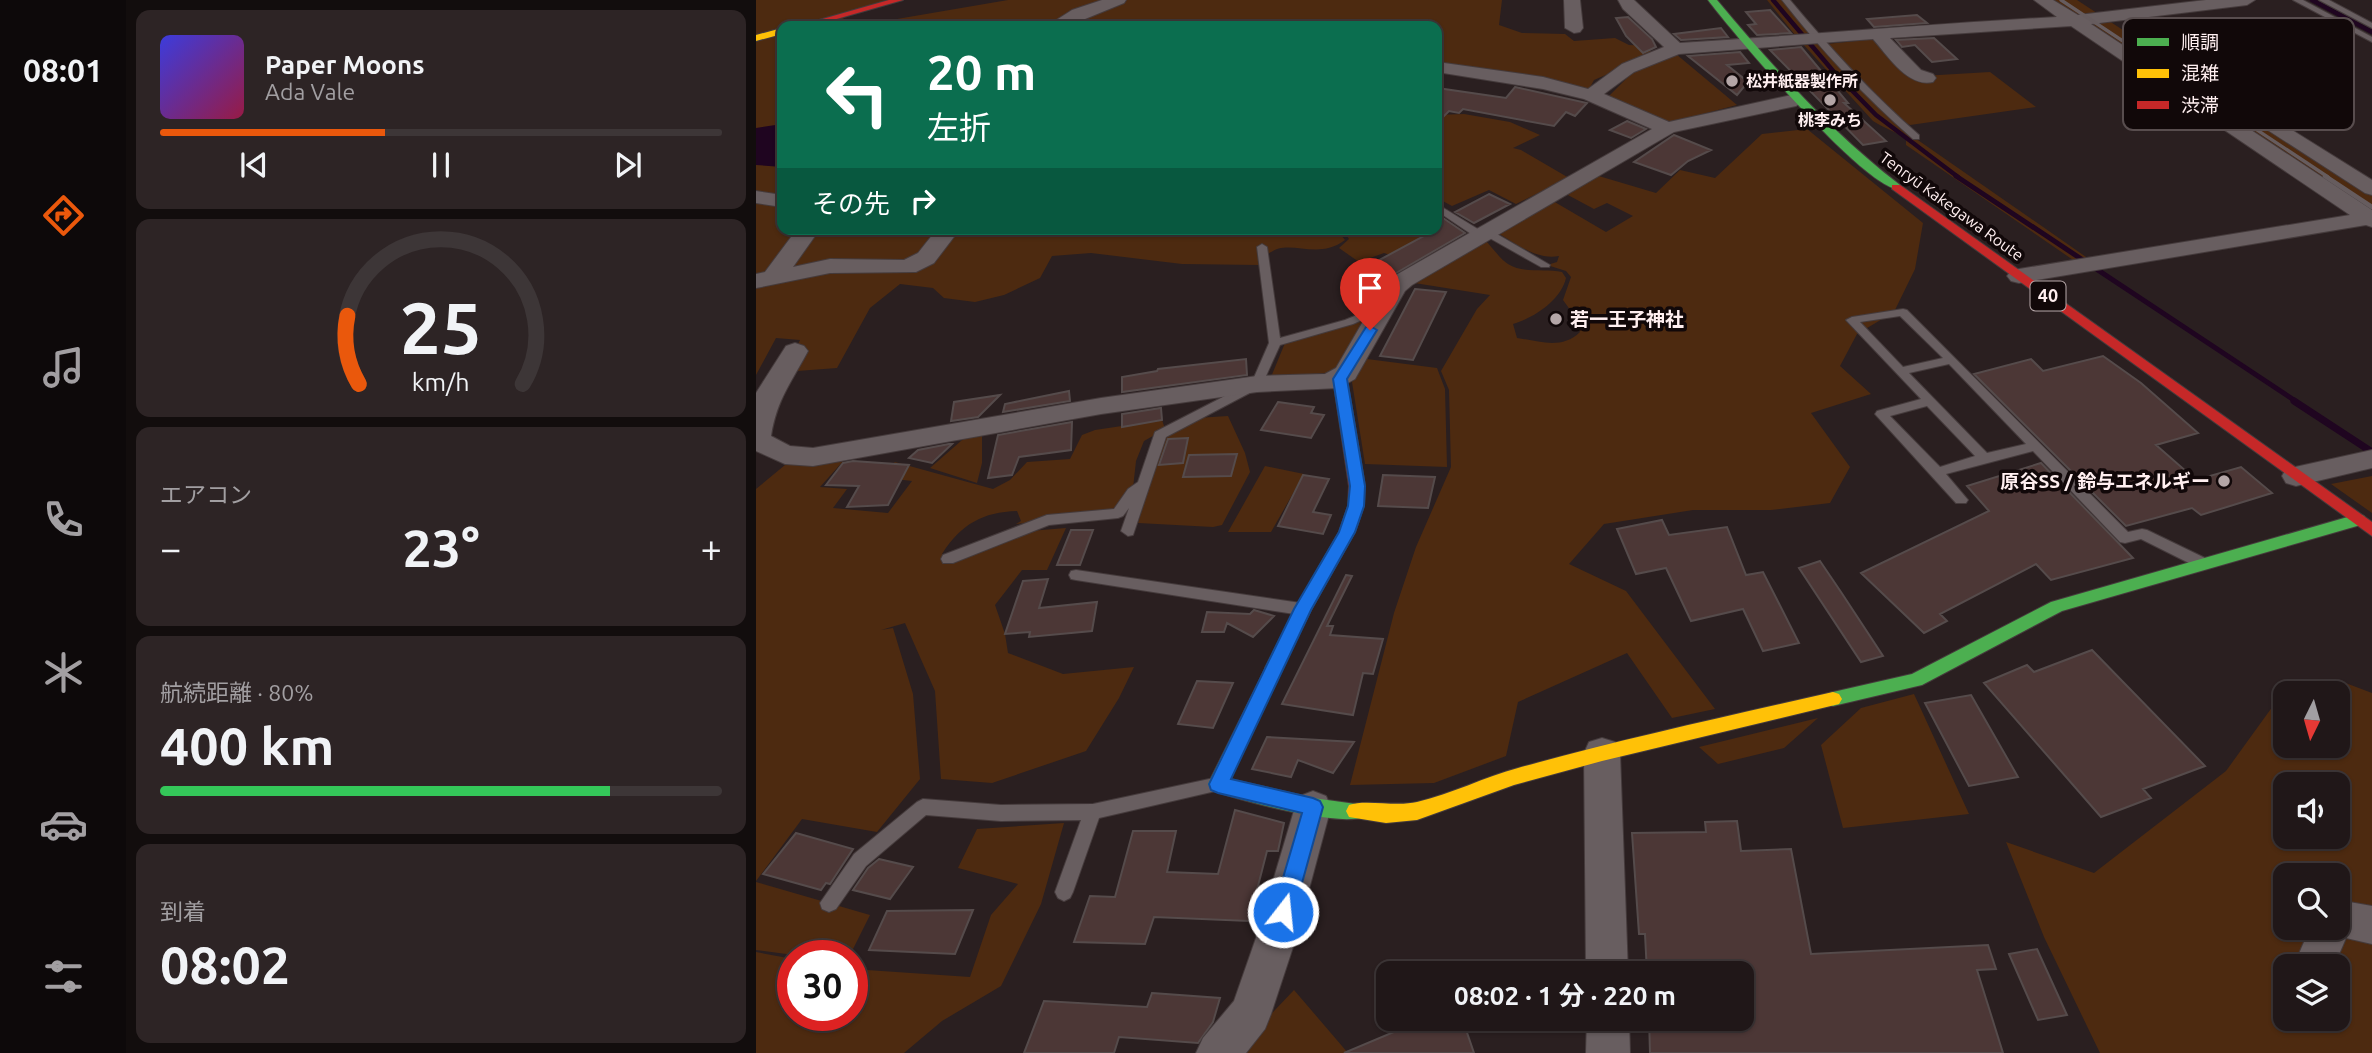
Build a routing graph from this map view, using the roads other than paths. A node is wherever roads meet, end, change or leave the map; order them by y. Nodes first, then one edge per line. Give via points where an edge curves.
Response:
1 (899, 0) edge
2 (1118, 0) edge
3 (1572, 0) edge
4 (1626, 0) edge
5 (1712, 0) edge
6 (1786, 0) edge
7 (2042, 0) edge
8 (2080, 0) edge
9 (2247, 0) edge
10 (2297, 0) edge
11 (2323, 0) edge
12 (2106, 18) junction
13 (2331, 18) edge
14 (821, 21) edge
15 (1065, 21) edge
16 (2073, 21) junction
17 (2372, 26) edge
18 (1574, 29) dead end
19 (2123, 29) edge
20 (2354, 30) edge
21 (777, 32) edge
22 (1877, 34) junction
23 (756, 38) edge
24 (1811, 40) junction
25 (2372, 40) edge
26 (1749, 45) junction
27 (1676, 49) junction
28 (2123, 52) edge
29 (1442, 68) edge
30 (1927, 78) dead end
31 (1591, 95) junction
32 (1796, 100) junction
33 (1667, 128) junction
34 (2240, 130) edge
35 (2280, 130) edge
36 (1916, 137) dead end
37 (2372, 190) edge
38 (756, 198) edge
39 (777, 200) edge
40 (1442, 210) edge
41 (2371, 219) edge
42 (1484, 234) junction
43 (804, 235) edge
44 (944, 235) edge
45 (1262, 247) dead end
46 (1545, 265) dead end
47 (2019, 276) junction
48 (765, 279) edge
49 (1383, 308) junction
50 (1275, 343) junction
51 (794, 351) dead end
52 (1951, 360) junction
53 (1900, 370) junction
54 (1340, 379) junction
55 (1258, 384) junction
56 (1929, 401) junction
57 (2036, 446) junction
58 (1984, 458) junction
59 (2372, 459) edge
60 (1937, 472) junction
61 (2296, 476) junction
62 (1144, 484) junction
63 (1961, 500) dead end
64 (2358, 520) junction
65 (2372, 530) edge
66 (1128, 531) dead end
67 (948, 559) dead end
68 (2203, 564) junction
69 (1076, 575) dead end
70 (1303, 609) junction
71 (1602, 753) junction
72 (1218, 784) junction
73 (1313, 807) junction
74 (1093, 812) junction
75 (1064, 892) dead end
76 (829, 903) dead end
77 (2350, 919) edge
78 (2372, 925) edge
79 (1607, 961) edge
80 (1608, 1031) edge
81 (1219, 1053) edge
82 (1608, 1053) edge

1 - 14 street
2 - 15 street
3 - 18 street
4 - 27 street
5 - 26 street, Tenryū Kakegawa Route / 40
6 - 24 lane
7 - 16 street
8 - 12 street
9 - 12 street
10 - 13 lane
11 - 17 lane
12 - 16 street
12 - 19 street
16 - 22 street
16 - 28 street
20 - 25 lane
21 - 23 street
22 - 24 street
22 - 30 street via 1915,75
24 - 26 street
24 - 36 lane
26 - 27 street
26 - 32 street, Tenryū Kakegawa Route / 40
27 - 31 street via 1628,68
29 - 31 street via 1552,94
31 - 33 street
32 - 33 street
32 - 47 street, Tenryū Kakegawa Route / 40 via 1872,170
33 - 42 street
34 - 41 street
35 - 37 street
38 - 39 street
40 - 42 lane
41 - 47 street
42 - 46 lane
42 - 49 street via 1404,280
43 - 48 street
44 - 48 street via 926,258 908,267 830,266
45 - 50 lane
47 - 61 street, Tenryū Kakegawa Route / 40
49 - 50 lane
49 - 54 street
50 - 55 lane
51 - 55 street via 770,391 757,440 785,455 813,457 1074,410
52 - 53 lane
52 - 53 lane via 1903,312 1852,320
52 - 57 lane
53 - 56 lane
54 - 55 street
54 - 70 street via 1356,506 1347,532
55 - 62 lane via 1160,435
56 - 58 lane
56 - 60 lane via 1881,414
57 - 58 lane
57 - 68 lane via 2125,537 2142,534
58 - 60 lane
59 - 61 street
60 - 63 lane
61 - 64 street, Tenryū Kakegawa Route / 40
62 - 66 lane
62 - 67 lane via 1118,513 1047,520
64 - 65 street, Tenryū Kakegawa Route / 40
64 - 68 street
68 - 71 street via 2057,606 1916,680
69 - 70 lane
70 - 72 street
71 - 73 street via 1417,811 1386,814
71 - 79 street
72 - 73 street
72 - 74 lane
73 - 81 street via 1250,1014
74 - 75 lane
74 - 76 lane via 1002,814 923,807 860,860
77 - 78 street
80 - 82 street

